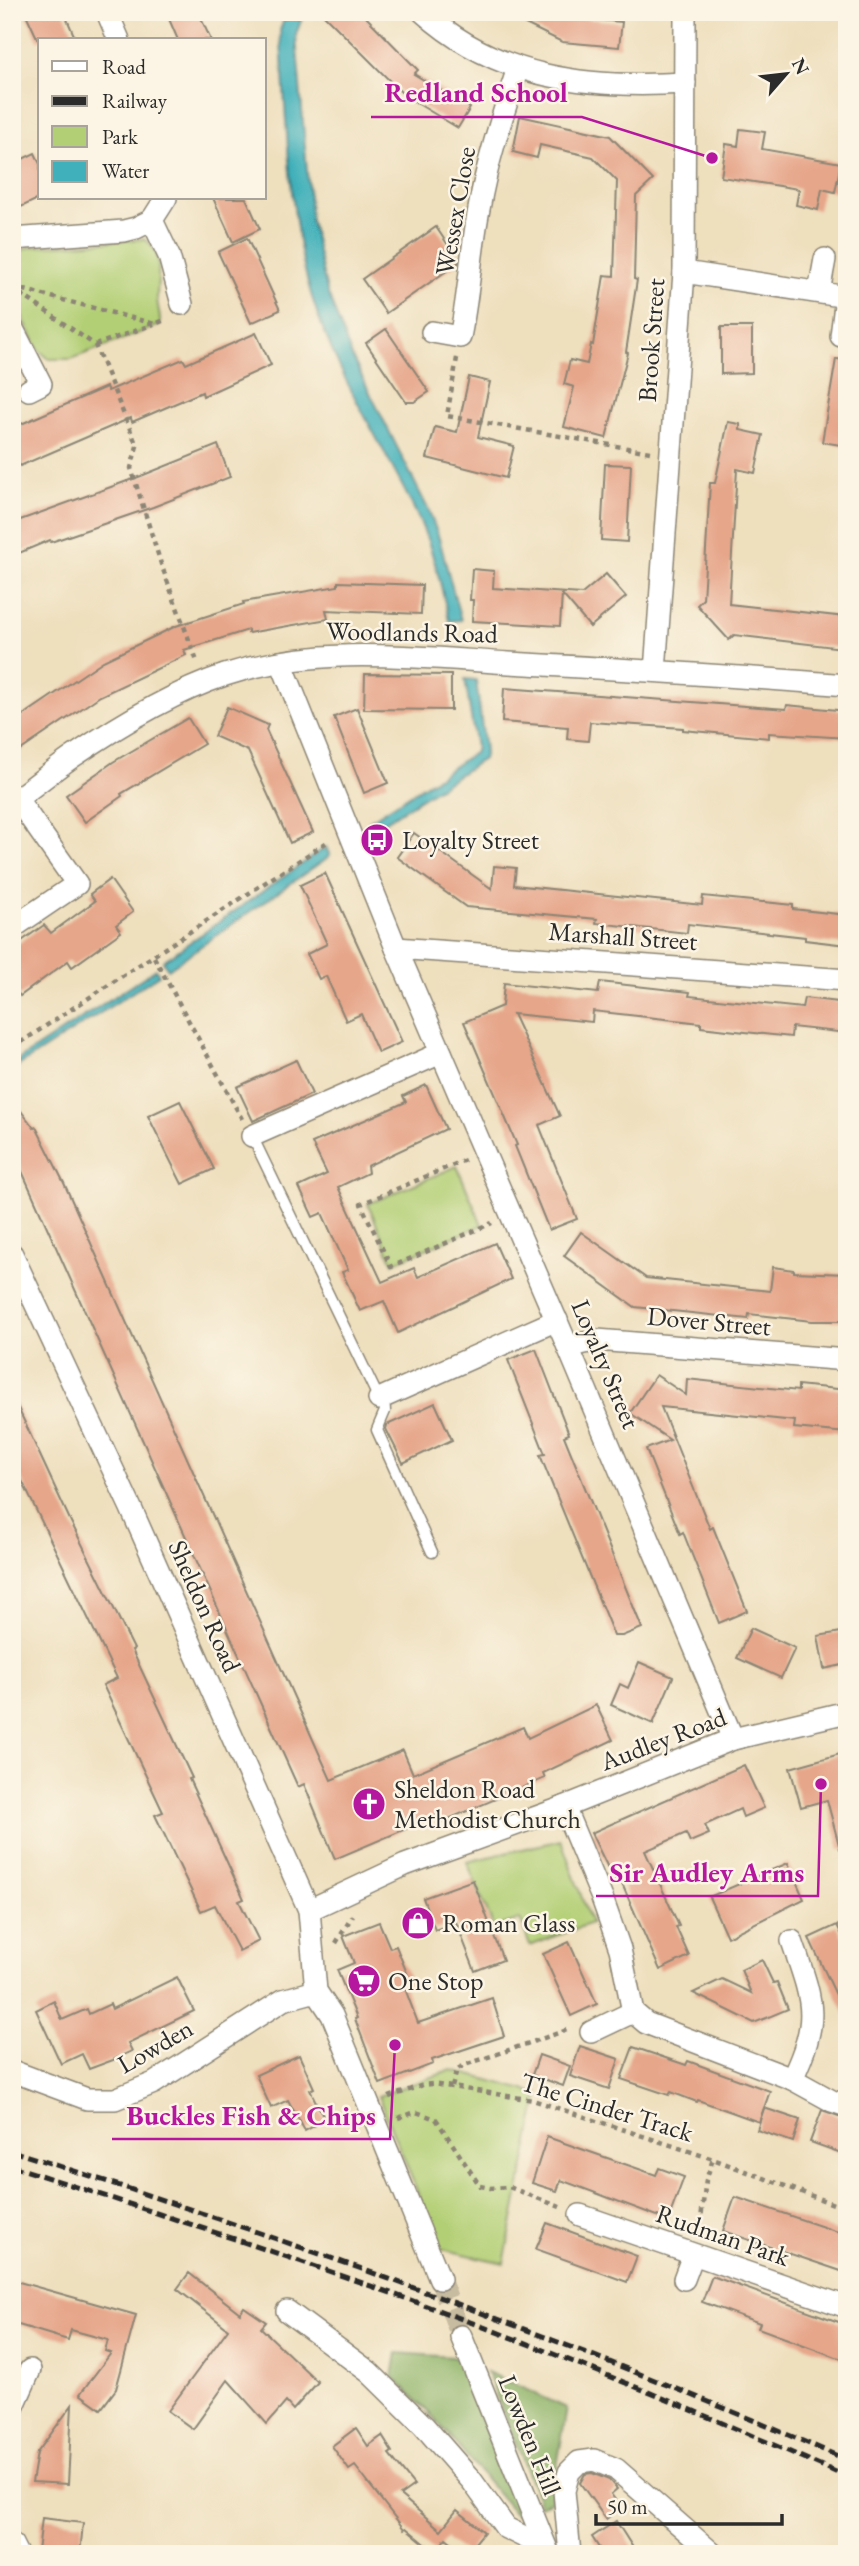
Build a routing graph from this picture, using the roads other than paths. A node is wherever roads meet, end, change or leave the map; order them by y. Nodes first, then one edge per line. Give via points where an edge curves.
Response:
1 (107, 12) edge
2 (423, 12) edge
3 (685, 12) edge
4 (118, 38) edge
5 (518, 68) junction
6 (685, 83) junction
7 (165, 200) edge
8 (152, 220) junction
9 (12, 239) edge
10 (825, 259) dead end
11 (684, 272) junction
12 (818, 292) junction
13 (846, 297) edge
14 (179, 309) road end
15 (12, 327) edge
16 (432, 332) dead end
17 (847, 337) edge
18 (41, 384) dead end
19 (281, 662) junction
20 (654, 671) junction
21 (847, 685) edge
22 (14, 801) edge
23 (12, 928) edge
24 (396, 948) junction
25 (847, 980) edge
26 (441, 1053) junction
27 (252, 1136) joint
28 (12, 1254) edge
29 (557, 1320) junction
30 (569, 1347) junction
31 (847, 1360) edge
32 (382, 1398) junction
33 (432, 1552) dead end
34 (847, 1712) edge
35 (733, 1740) junction
36 (564, 1807) junction
37 (309, 1910) junction
38 (792, 1941) dead end
39 (317, 1991) junction
40 (633, 2012) junction
41 (591, 2032) road end
42 (12, 2071) edge
43 (792, 2079) junction
44 (847, 2106) edge
45 (580, 2214) road end
46 (693, 2255) junction
47 (440, 2279) tunnel mouth
48 (684, 2279) dead end
49 (847, 2307) edge
50 (287, 2311) dead end
51 (461, 2336) tunnel mouth
52 (30, 2370) dead end
53 (12, 2410) edge
54 (12, 2544) edge
55 (547, 2550) edge
56 (17, 2554) edge
57 (570, 2554) edge
58 (713, 2554) edge

1 - 4 street
2 - 5 street via 468,45
3 - 6 street, Brook Street
5 - 6 street via 588,83
5 - 16 street, Wessex Close via 479,207 460,337
6 - 11 street, Brook Street
7 - 8 street
8 - 9 street via 124,231
8 - 14 street via 169,256
10 - 12 street
11 - 12 street
11 - 20 street, Brook Street
12 - 13 street
13 - 17 street via 841,336
15 - 18 street
19 - 20 street, Woodlands Road via 366,655
19 - 22 street, Woodlands Road via 224,676 126,723
19 - 24 street, Loyalty Street
20 - 21 street, Woodlands Road
22 - 23 street via 76,884
24 - 25 street, Marshall Street
24 - 26 street, Loyalty Street
26 - 27 street
26 - 29 street, Loyalty Street
27 - 32 lane
28 - 37 street, Sheldon Road via 130,1506
29 - 30 street, Loyalty Street
29 - 32 street
30 - 31 street, Dover Street via 597,1340
30 - 35 street, Loyalty Street
32 - 33 lane via 385,1412 377,1430
34 - 35 street, Audley Road
35 - 36 street, Audley Road
36 - 37 street, Audley Road via 405,1865
36 - 40 street via 620,1949
37 - 39 street, Sheldon Road
38 - 43 street via 812,2013 811,2031
39 - 42 street, Lowden via 283,2000 153,2082 115,2099 87,2099
39 - 47 street via 332,2015
40 - 41 street
40 - 43 street via 670,2034
43 - 44 street
45 - 46 street, Rudman Park
46 - 48 street
46 - 49 street, Rudman Park
50 - 55 street via 369,2372 424,2426 506,2528
51 - 55 street, Lowden Hill
52 - 53 street
54 - 56 street
57 - 58 street via 564,2491 569,2472 579,2462 594,2460 617,2469

